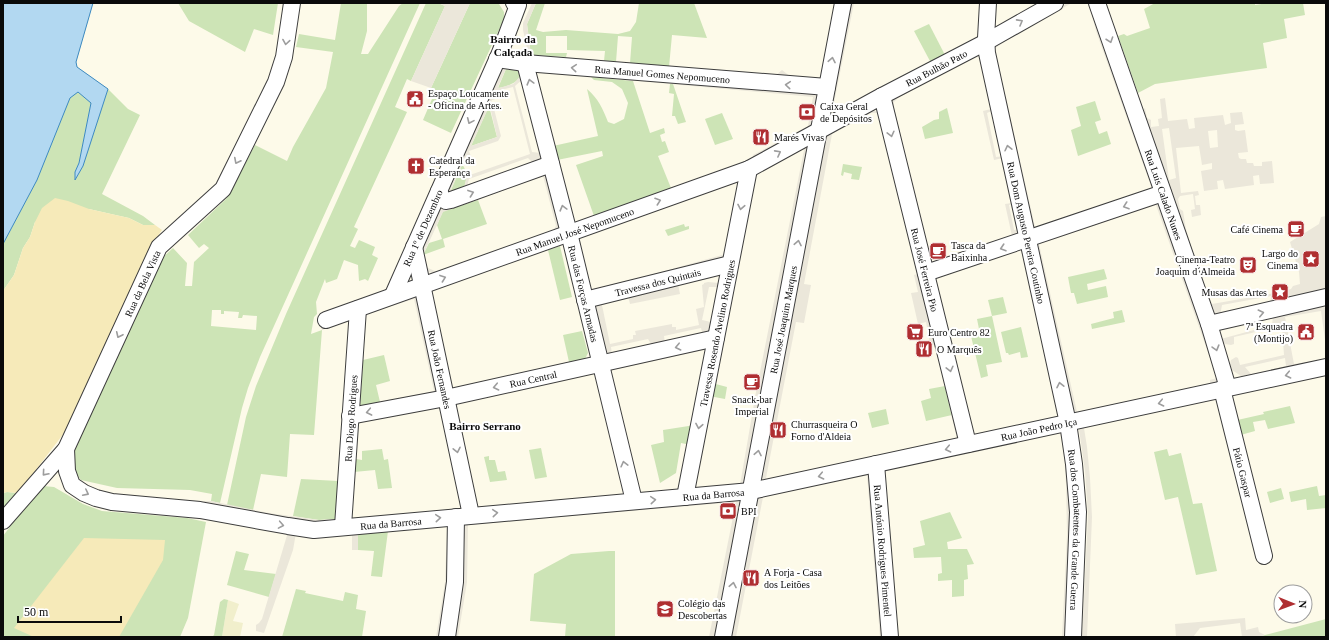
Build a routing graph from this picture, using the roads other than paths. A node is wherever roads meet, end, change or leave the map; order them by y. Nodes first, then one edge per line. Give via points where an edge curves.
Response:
1 (292, 3) edge
2 (843, 3) edge
3 (988, 3) edge
4 (1055, 3) edge
5 (1097, 3) edge
6 (516, 4) edge
7 (986, 42) junction
8 (497, 59) junction
9 (525, 63) junction
10 (827, 87) junction
11 (882, 96) junction
12 (818, 132) junction
13 (551, 164) junction
14 (749, 169) junction
15 (439, 191) junction
16 (1163, 193) junction
17 (569, 233) junction
18 (1028, 240) junction
19 (414, 247) junction
20 (730, 264) junction
21 (926, 273) junction
22 (422, 285) junction
23 (393, 296) junction
24 (1326, 298) edge
25 (585, 300) junction
26 (358, 309) junction
27 (326, 320) dead end
28 (1209, 324) junction
29 (716, 338) junction
30 (600, 364) junction
31 (1326, 366) edge
32 (1225, 388) junction
33 (446, 398) junction
34 (350, 416) junction
35 (1068, 423) junction
36 (968, 444) junction
37 (66, 449) junction
38 (876, 464) junction
39 (751, 491) junction
40 (686, 497) junction
41 (634, 501) junction
42 (464, 516) junction
43 (3, 521) edge
44 (343, 526) junction
45 (1264, 556) dead end
46 (447, 637) edge
47 (723, 637) edge
48 (890, 637) edge
49 (1073, 637) edge

1 -> 37 street, Rua da Bela Vista via 284,57 276,82 223,189 159,247
10 -> 2 street, Rua José Joaquim Marques
3 - 7 street, Rua Dom Augusto Pereira Coutinho
7 -> 4 street, Rua Bulhão Pato
5 -> 16 street, Rua Luís Calado Nunes
6 - 8 street, Rua 1º de Dezembro
7 - 11 street, Rua Bulhão Pato
18 -> 7 street, Rua Dom Augusto Pereira Coutinho
8 - 9 street, Rua Manuel Gomes Nepomuceno
8 -> 15 street, Rua 1º de Dezembro
10 -> 9 street, Rua Manuel Gomes Nepomuceno
13 -> 9 street, Rua das Forças Armadas
10 - 12 street, Rua José Joaquim Marques
11 - 12 street, Rua Bulhão Pato
11 -> 21 street, Rua José Ferreira Pio
14 -> 12 street, Rua Manuel José Nepomuceno
39 -> 12 street, Rua José Joaquim Marques
15 -> 13 street via 442,198 446,201 451,200
17 -> 13 street, Rua das Forças Armadas
17 -> 14 street, Rua Manuel José Nepomuceno
14 -> 20 street, Travessa Rosendo Avelino Rodrigues
15 - 19 street, Rua 1º de Dezembro
16 -> 18 street
16 - 28 street, Rua Luís Calado Nunes
22 -> 17 street, Rua Manuel José Nepomuceno
17 - 25 street, Rua das Forças Armadas
18 -> 21 street
35 -> 18 street, Rua Dom Augusto Pereira Coutinho
19 - 22 street, Rua João Fernandes
19 - 23 street, Rua 1º de Dezembro
20 - 25 street, Travessa dos Quintais
20 - 29 street, Travessa Rosendo Avelino Rodrigues
21 -> 36 street, Rua José Ferreira Pio
22 - 23 street, Rua Manuel José Nepomuceno
22 - 33 street, Rua João Fernandes
23 - 26 street, Rua Manuel José Nepomuceno
28 -> 24 street
25 - 30 street, Rua das Forças Armadas
26 - 27 street, Rua Manuel José Nepomuceno
26 - 34 street, Rua Diogo Rodrigues
28 -> 32 street, Rua Luís Calado Nunes
29 -> 30 street, Rua Central
29 -> 40 street, Travessa Rosendo Avelino Rodrigues
30 -> 33 street, Rua Central
41 -> 30 street, Rua das Forças Armadas
31 -> 32 street, Rua João Pedro Iça
32 -> 35 street, Rua João Pedro Iça
32 - 45 street, Pátio Gaspar
33 -> 34 street, Rua Central
33 -> 42 street, Rua João Fernandes
34 - 44 street, Rua Diogo Rodrigues
35 - 36 street, Rua João Pedro Iça
35 - 49 street, Rua dos Combatentes da Grande Guerra via 1078,512
36 -> 38 street, Rua João Pedro Iça
37 -> 43 street, Rua da Bela Vista
37 -> 44 street, Rua da Barrosa via 67,471 72,484 84,493 112,502 200,510 314,530
38 -> 39 street, Rua João Pedro Iça
38 - 48 street, Rua António Rodrigues Pimentel
39 - 40 street, Rua da Barrosa
47 -> 39 street, Rua José Joaquim Marques
41 -> 40 street, Rua da Barrosa
42 -> 41 street, Rua da Barrosa
44 -> 42 street, Rua da Barrosa
42 - 46 street, Rua João Fernandes

